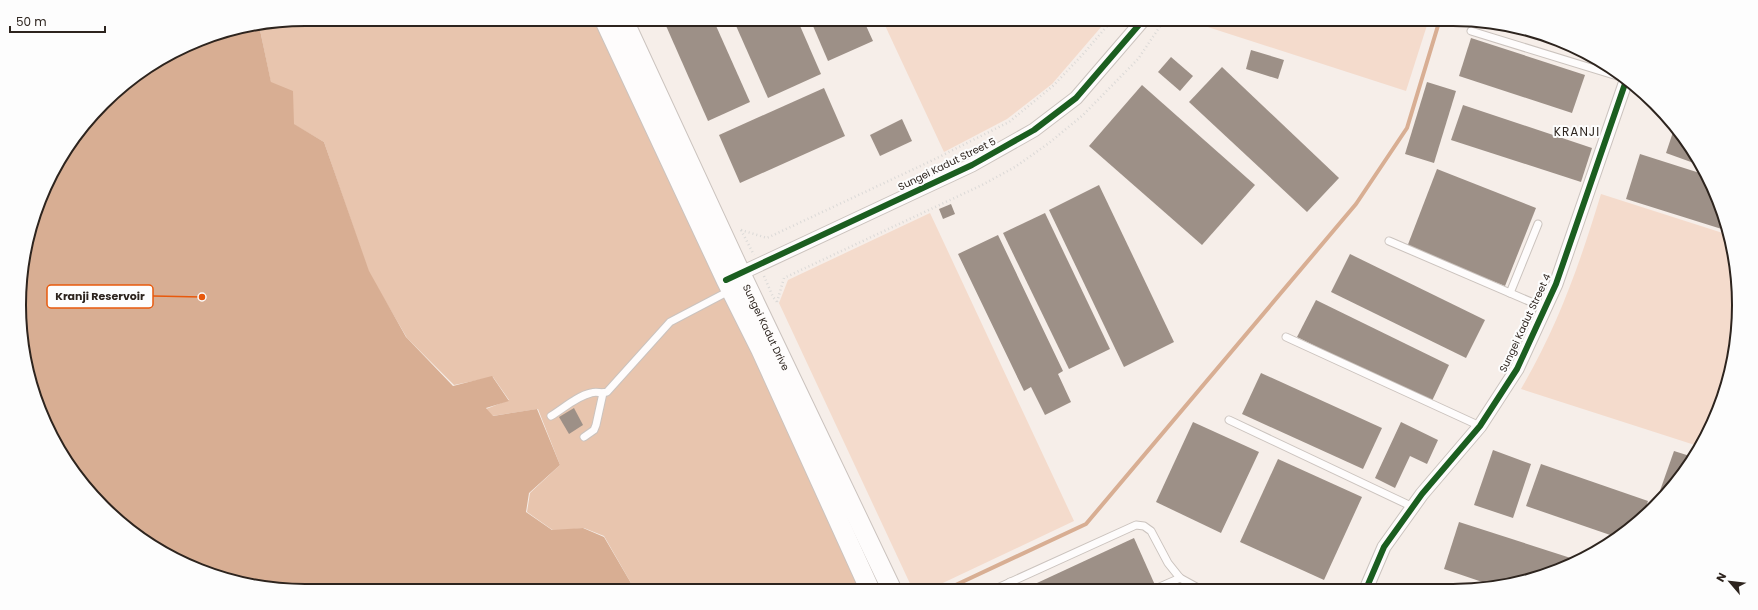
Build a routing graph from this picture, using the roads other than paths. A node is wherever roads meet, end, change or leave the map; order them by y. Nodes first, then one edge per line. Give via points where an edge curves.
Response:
1 (607, 26) edge
2 (626, 26) edge
3 (1138, 26) edge
4 (1471, 31) dead end
5 (1606, 72) edge
6 (1625, 85) edge
7 (1538, 224) dead end
8 (1389, 241) dead end
9 (733, 281) junction
10 (1510, 292) junction
11 (1545, 308) junction
12 (1286, 337) dead end
13 (603, 394) junction
14 (551, 416) dead end
15 (1229, 420) dead end
16 (1480, 426) junction
17 (584, 437) dead end
18 (1413, 507) junction
19 (1180, 578) junction
20 (1010, 582) joint
21 (867, 584) edge
22 (889, 584) edge
23 (1006, 584) edge
24 (1167, 584) edge
25 (1191, 584) edge
26 (1368, 584) edge

1 - 9 main road, Sungei Kadut Drive
2 - 9 main road, Sungei Kadut Drive
3 - 9 street, Sungei Kadut Street 5 via 1076,98 1034,130 972,165
4 - 5 lane
6 - 11 street, Sungei Kadut Street 4 via 1556,284
7 - 10 lane
8 - 10 lane
9 - 13 lane via 670,322
9 - 21 main road, Sungei Kadut Drive via 761,350
9 - 22 main road, Sungei Kadut Drive
10 - 11 lane
11 - 16 street, Sungei Kadut Street 4 via 1517,369
12 - 16 lane
13 - 14 lane via 593,392 582,396
13 - 17 lane via 596,426
15 - 18 lane
16 - 18 street, Sungei Kadut Street 4
18 - 26 street, Sungei Kadut Street 4 via 1384,547
19 - 20 lane via 1168,563 1151,531 1144,526 1136,525
19 - 24 lane
19 - 25 lane
20 - 23 lane

